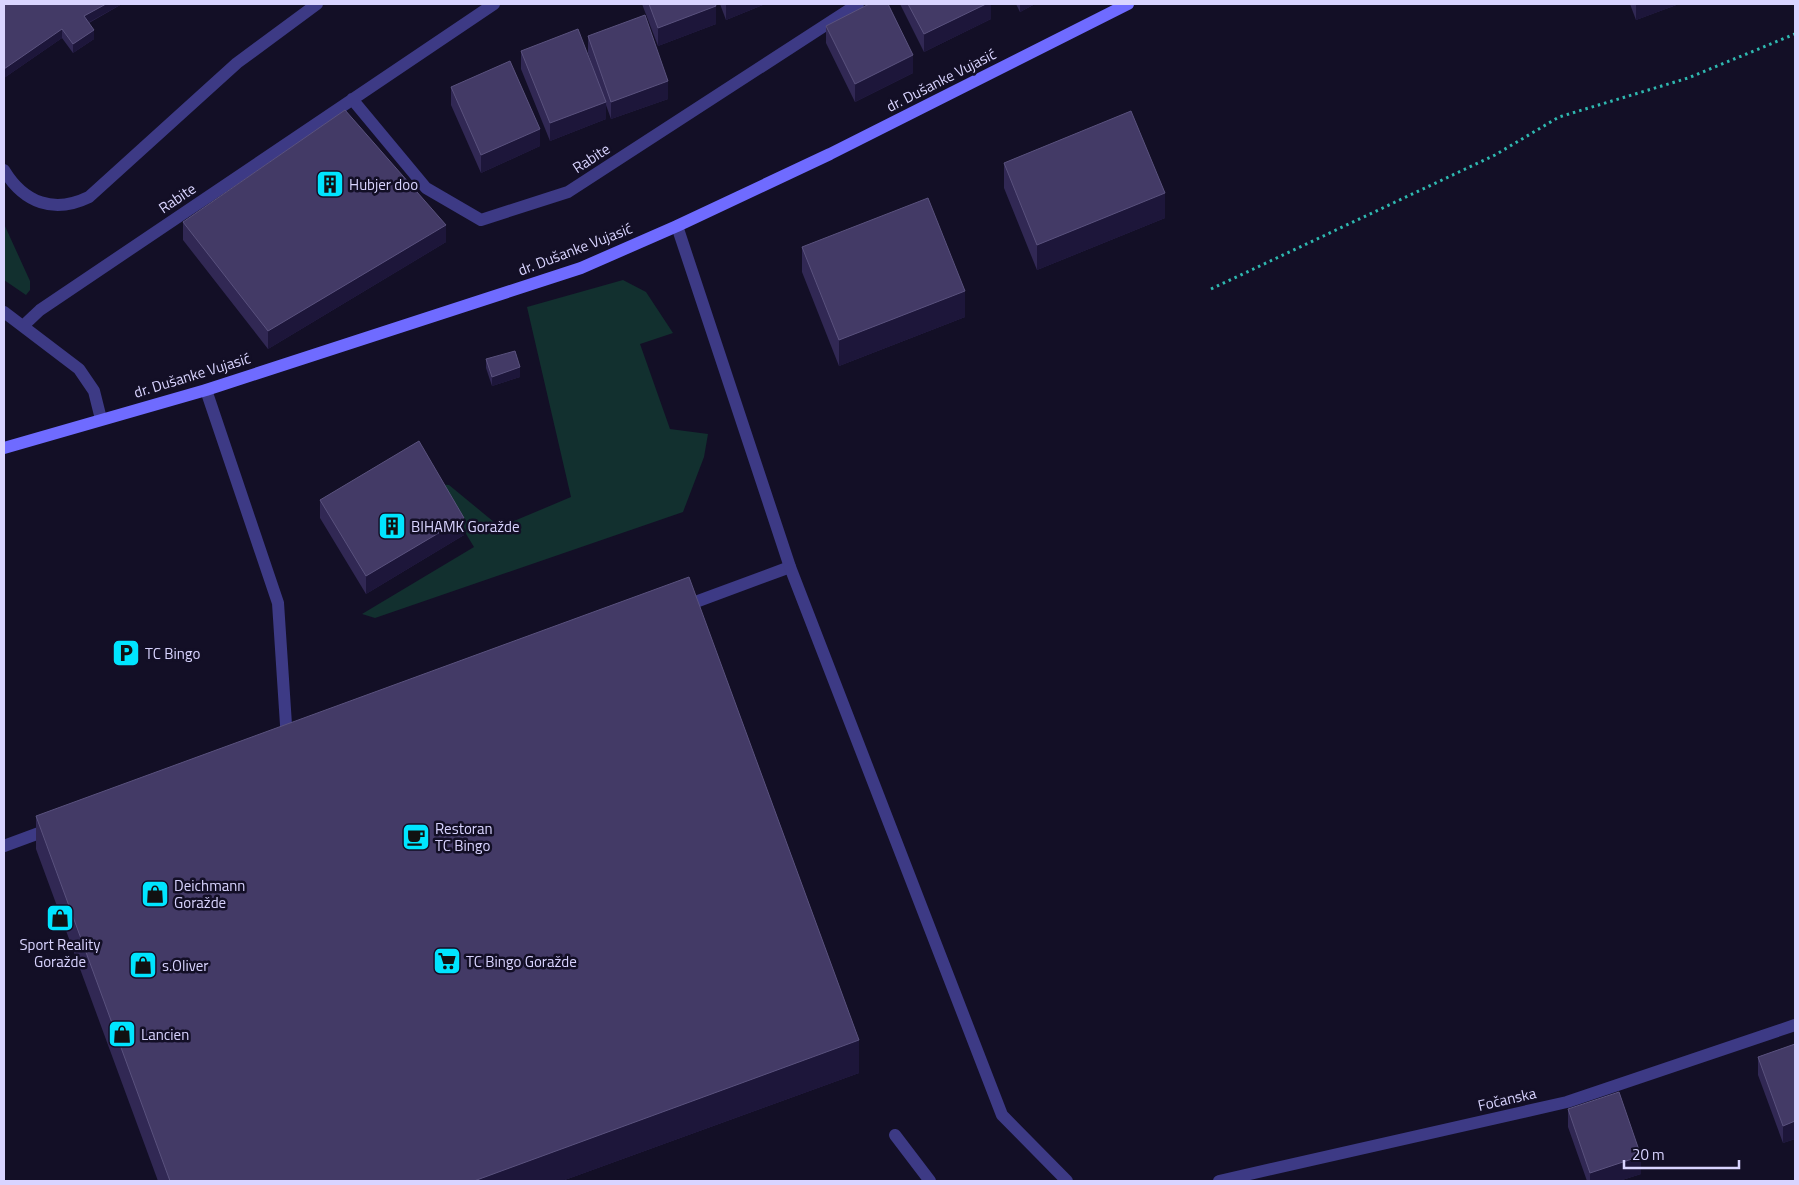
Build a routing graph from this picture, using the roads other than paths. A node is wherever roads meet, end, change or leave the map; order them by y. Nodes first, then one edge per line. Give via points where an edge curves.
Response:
1 (317, 4) edge
2 (494, 4) edge
3 (858, 4) edge
4 (1128, 4) edge
5 (352, 99) junction
6 (4, 170) edge
7 (677, 226) junction
8 (4, 312) edge
9 (23, 326) junction
10 (206, 390) junction
11 (101, 419) junction
12 (4, 448) edge
13 (790, 567) junction
14 (667, 612) edge
15 (288, 746) edge
16 (59, 826) edge
17 (4, 846) edge
18 (1795, 1025) edge
19 (895, 1136) dead end
20 (930, 1181) edge
21 (1067, 1181) edge
22 (1219, 1181) edge

1 - 6 street via 237,63 89,197 72,205 52,206 37,202 16,186
2 - 5 street, Rabite
3 - 5 street, Rabite via 568,192 481,220 426,188
4 - 7 main road, dr. Dušanke Vujasić via 830,154
5 - 9 street, Rabite via 40,310
7 - 10 main road, dr. Dušanke Vujasić via 580,268
7 - 13 street
8 - 9 street
9 - 11 street via 79,369 94,391
10 - 11 main road, dr. Dušanke Vujasić
10 - 15 street via 278,603
11 - 12 main road, dr. Dušanke Vujasić
13 - 14 street
13 - 21 street via 1002,1115
16 - 17 street
18 - 22 street, Fočanska via 1567,1102
19 - 20 street

